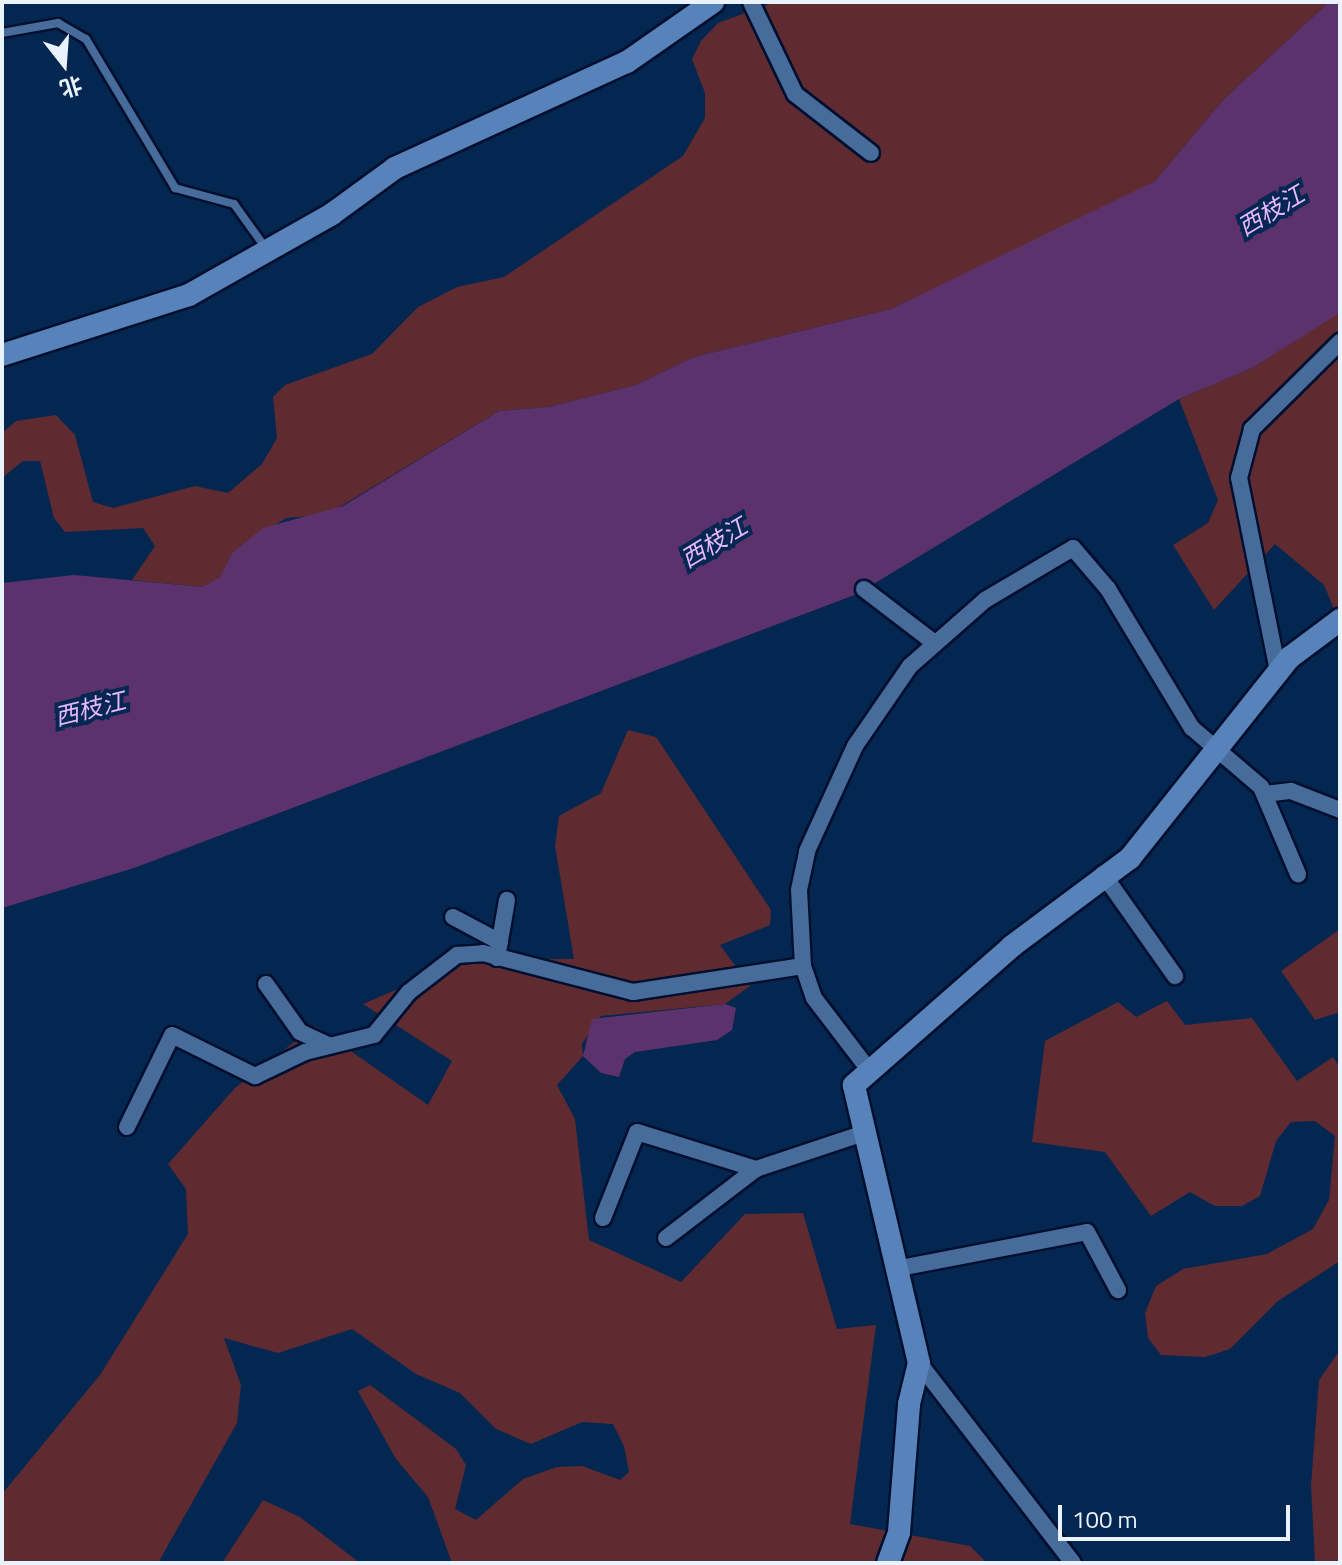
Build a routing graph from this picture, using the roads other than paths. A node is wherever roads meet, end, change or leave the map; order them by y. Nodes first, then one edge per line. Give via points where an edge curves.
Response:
1 (713, 2) edge
2 (751, 2) edge
3 (2, 33) edge
4 (871, 153) dead end
5 (267, 250) junction
6 (1340, 342) edge
7 (2, 355) edge
8 (864, 589) dead end
9 (1340, 620) edge
10 (932, 641) junction
11 (1278, 671) junction
12 (1212, 747) junction
13 (1265, 794) junction
14 (1340, 810) edge
15 (1103, 874) junction
16 (1298, 874) dead end
17 (507, 900) dead end
18 (453, 917) dead end
19 (498, 950) junction
20 (803, 966) junction
21 (1175, 976) dead end
22 (266, 984) dead end
23 (328, 1045) junction
24 (869, 1070) junction
25 (127, 1127) dead end
26 (864, 1133) junction
27 (756, 1169) junction
28 (603, 1218) dead end
29 (666, 1238) dead end
30 (900, 1268) junction
31 (1118, 1290) dead end
32 (919, 1363) junction
33 (888, 1563) edge
34 (1073, 1563) edge

1 - 5 street via 627,62 395,168
2 - 4 street via 795,94
3 - 5 lane via 58,23 86,39 175,188 234,204
5 - 7 street via 189,295
6 - 11 street via 1252,429 1239,478
8 - 10 street
9 - 11 street
10 - 12 street via 1073,548 1108,589 1192,728
10 - 20 street via 855,746 807,851 799,890
11 - 12 street
12 - 13 street via 1241,764
12 - 15 street via 1130,858
13 - 14 street via 1291,791
13 - 16 street
15 - 21 street
15 - 24 street
17 - 19 street
18 - 19 street
19 - 20 street via 633,992
19 - 23 street via 457,955 409,992 374,1035
20 - 24 street via 814,998
22 - 23 street via 300,1032
23 - 25 street via 255,1076 172,1035
24 - 26 street via 854,1085
26 - 27 street
26 - 30 street
27 - 28 street via 637,1132
27 - 29 street
30 - 31 street via 1087,1232
30 - 32 street
32 - 33 street via 909,1404 899,1532
32 - 34 street

